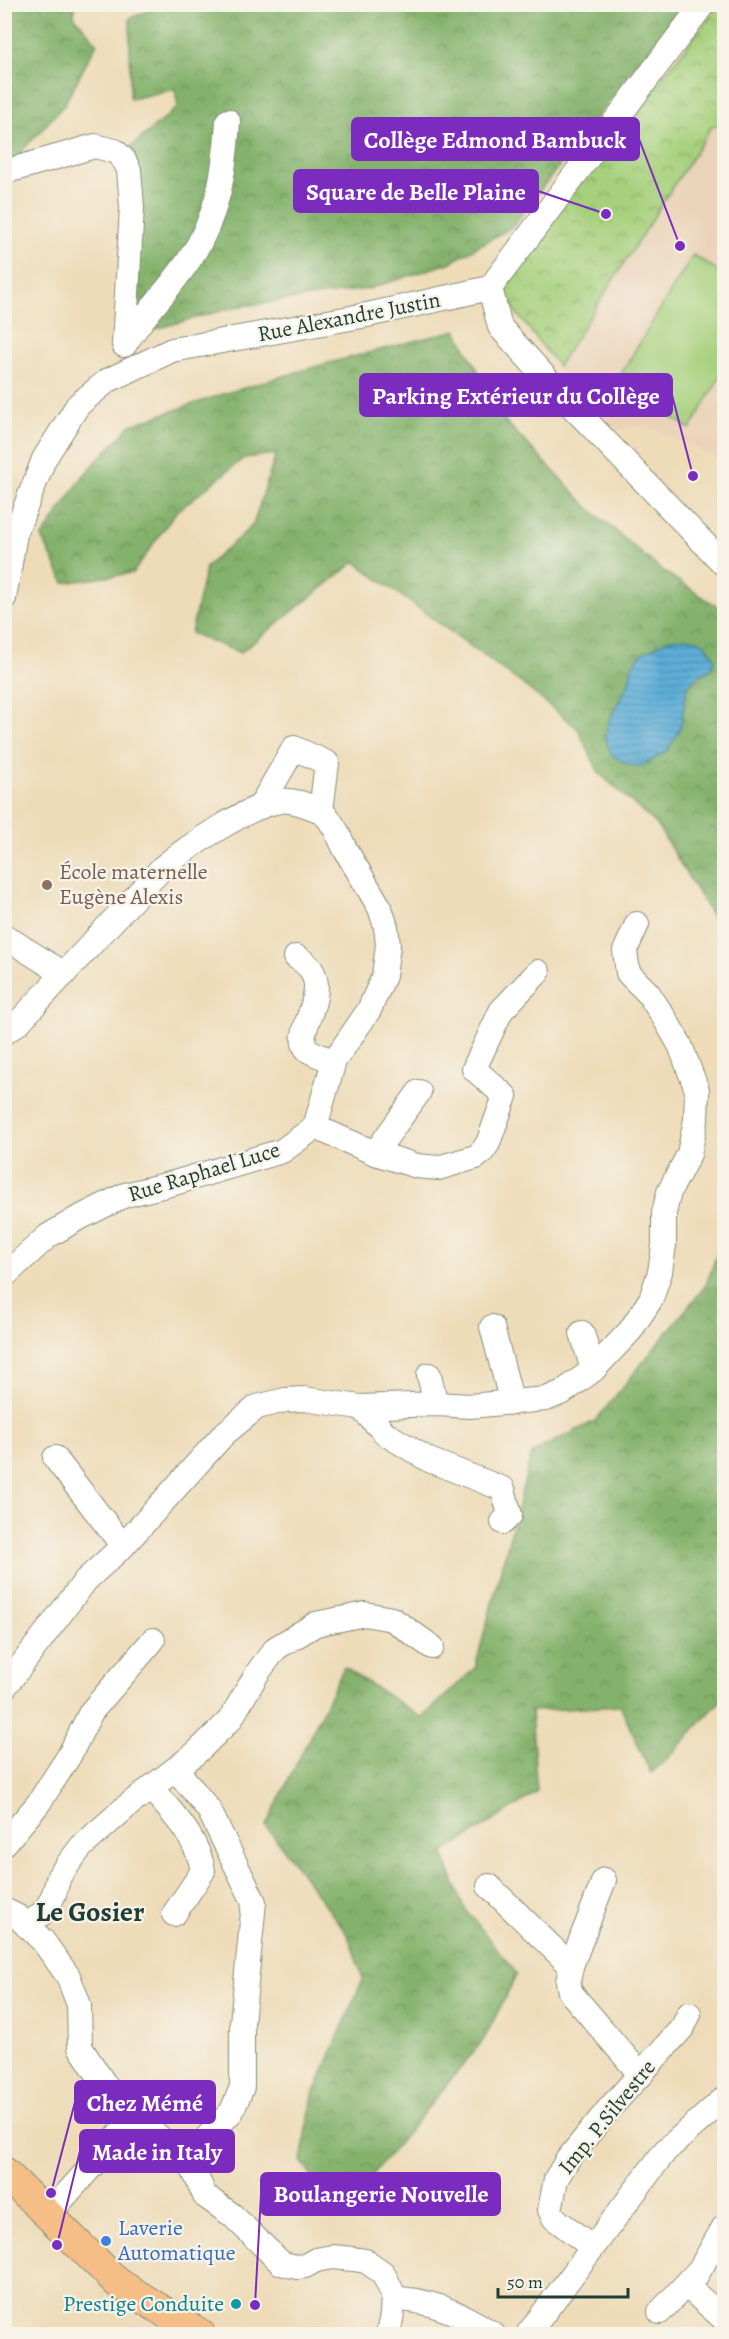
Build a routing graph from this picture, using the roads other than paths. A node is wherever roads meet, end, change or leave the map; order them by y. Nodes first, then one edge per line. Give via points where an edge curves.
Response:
1 (703, 4) edge
2 (228, 121) dead end
3 (4, 172) edge
4 (490, 288) junction
5 (124, 345) junction
6 (107, 381) junction
7 (724, 564) edge
8 (4, 598) edge
9 (260, 807) junction
10 (321, 811) junction
11 (637, 924) dead end
12 (4, 936) edge
13 (296, 957) dead end
14 (538, 972) dead end
15 (64, 974) junction
16 (4, 1033) edge
17 (334, 1061) junction
18 (419, 1092) dead end
19 (315, 1127) junction
20 (375, 1153) junction
21 (663, 1166) dead end
22 (669, 1192) junction
23 (4, 1276) edge
24 (492, 1327) dead end
25 (582, 1333) dead end
26 (593, 1370) junction
27 (429, 1375) dead end
28 (512, 1403) junction
29 (436, 1404) junction
30 (360, 1407) junction
31 (56, 1458) dead end
32 (180, 1507) dead end
33 (151, 1513) junction
34 (503, 1522) dead end
35 (123, 1546) junction
36 (153, 1640) dead end
37 (432, 1647) dead end
38 (4, 1688) edge
39 (176, 1769) junction
40 (151, 1788) junction
41 (4, 1844) edge
42 (604, 1880) dead end
43 (489, 1886) dead end
44 (4, 1910) edge
45 (174, 1914) dead end
46 (27, 1926) junction
47 (571, 1966) junction
48 (689, 2014) dead end
49 (641, 2075) junction
50 (724, 2099) edge
51 (136, 2116) junction
52 (185, 2160) junction
53 (4, 2172) edge
54 (48, 2215) junction
55 (724, 2227) edge
56 (592, 2247) junction
57 (700, 2270) junction
58 (393, 2300) junction
59 (660, 2312) dead end
60 (724, 2319) edge
61 (198, 2334) edge
62 (387, 2334) edge
63 (493, 2334) edge
64 (528, 2334) edge

1 - 4 street
2 - 5 street via 225,169 205,231 190,260
3 - 5 street via 95,146 115,151 124,160 129,170 132,207
4 - 6 street, Rue Alexandre Justin via 172,350
4 - 7 street via 500,327
5 - 6 street
6 - 8 street, Rue Alexandre Justin via 78,405 44,459 15,534
9 - 10 street via 282,801
9 - 10 street via 294,748 327,763
9 - 15 street via 201,838 162,868
10 - 17 street via 380,908 388,945 384,976 373,1001
11 - 22 street via 625,951 628,973 648,993 680,1045 697,1090 689,1154
12 - 15 street
13 - 17 street via 310,966 316,988 304,1044 308,1050
14 - 20 street via 501,1011 474,1069 505,1096 489,1143 482,1152 461,1162 428,1168
15 - 16 street
17 - 19 street
18 - 20 street
19 - 20 street
19 - 23 street, Rue Raphael Luce via 282,1151 125,1195 48,1236
21 - 22 street
22 - 26 street via 660,1272 651,1299 630,1331
24 - 28 street
25 - 26 street
26 - 28 street via 546,1399
27 - 29 street
28 - 29 street
29 - 30 street
30 - 33 street via 304,1399 257,1407 224,1434
30 - 34 street via 386,1434 429,1461 503,1489 510,1515
31 - 35 street
32 - 33 street
33 - 35 street
35 - 38 street via 86,1580
36 - 41 street via 91,1712 38,1804
37 - 39 street via 392,1619 377,1614 316,1624 276,1648 230,1720
39 - 40 street
39 - 52 street via 209,1810 254,1902 242,2024 242,2087 232,2111
40 - 45 street via 188,1833 200,1855 202,1871
40 - 46 street via 81,1847 59,1876 46,1910
42 - 47 street
43 - 47 street
44 - 46 street
46 - 51 street via 68,1976 79,2005 80,2048 84,2055 116,2100
47 - 49 street via 570,1992
48 - 49 street, Imp. P.Silvestre via 683,2027
49 - 56 street, Imp. P.Silvestre via 608,2110 556,2179 550,2210 554,2218
50 - 56 street via 665,2151
51 - 52 street
51 - 54 street
52 - 58 street via 205,2196 232,2215 281,2263 305,2266 332,2257 366,2261 383,2273
53 - 54 main road
54 - 61 main road via 118,2283
55 - 57 street
56 - 64 street
57 - 59 street
57 - 60 street via 689,2288
58 - 62 street
58 - 63 street via 409,2299 440,2307 469,2318

